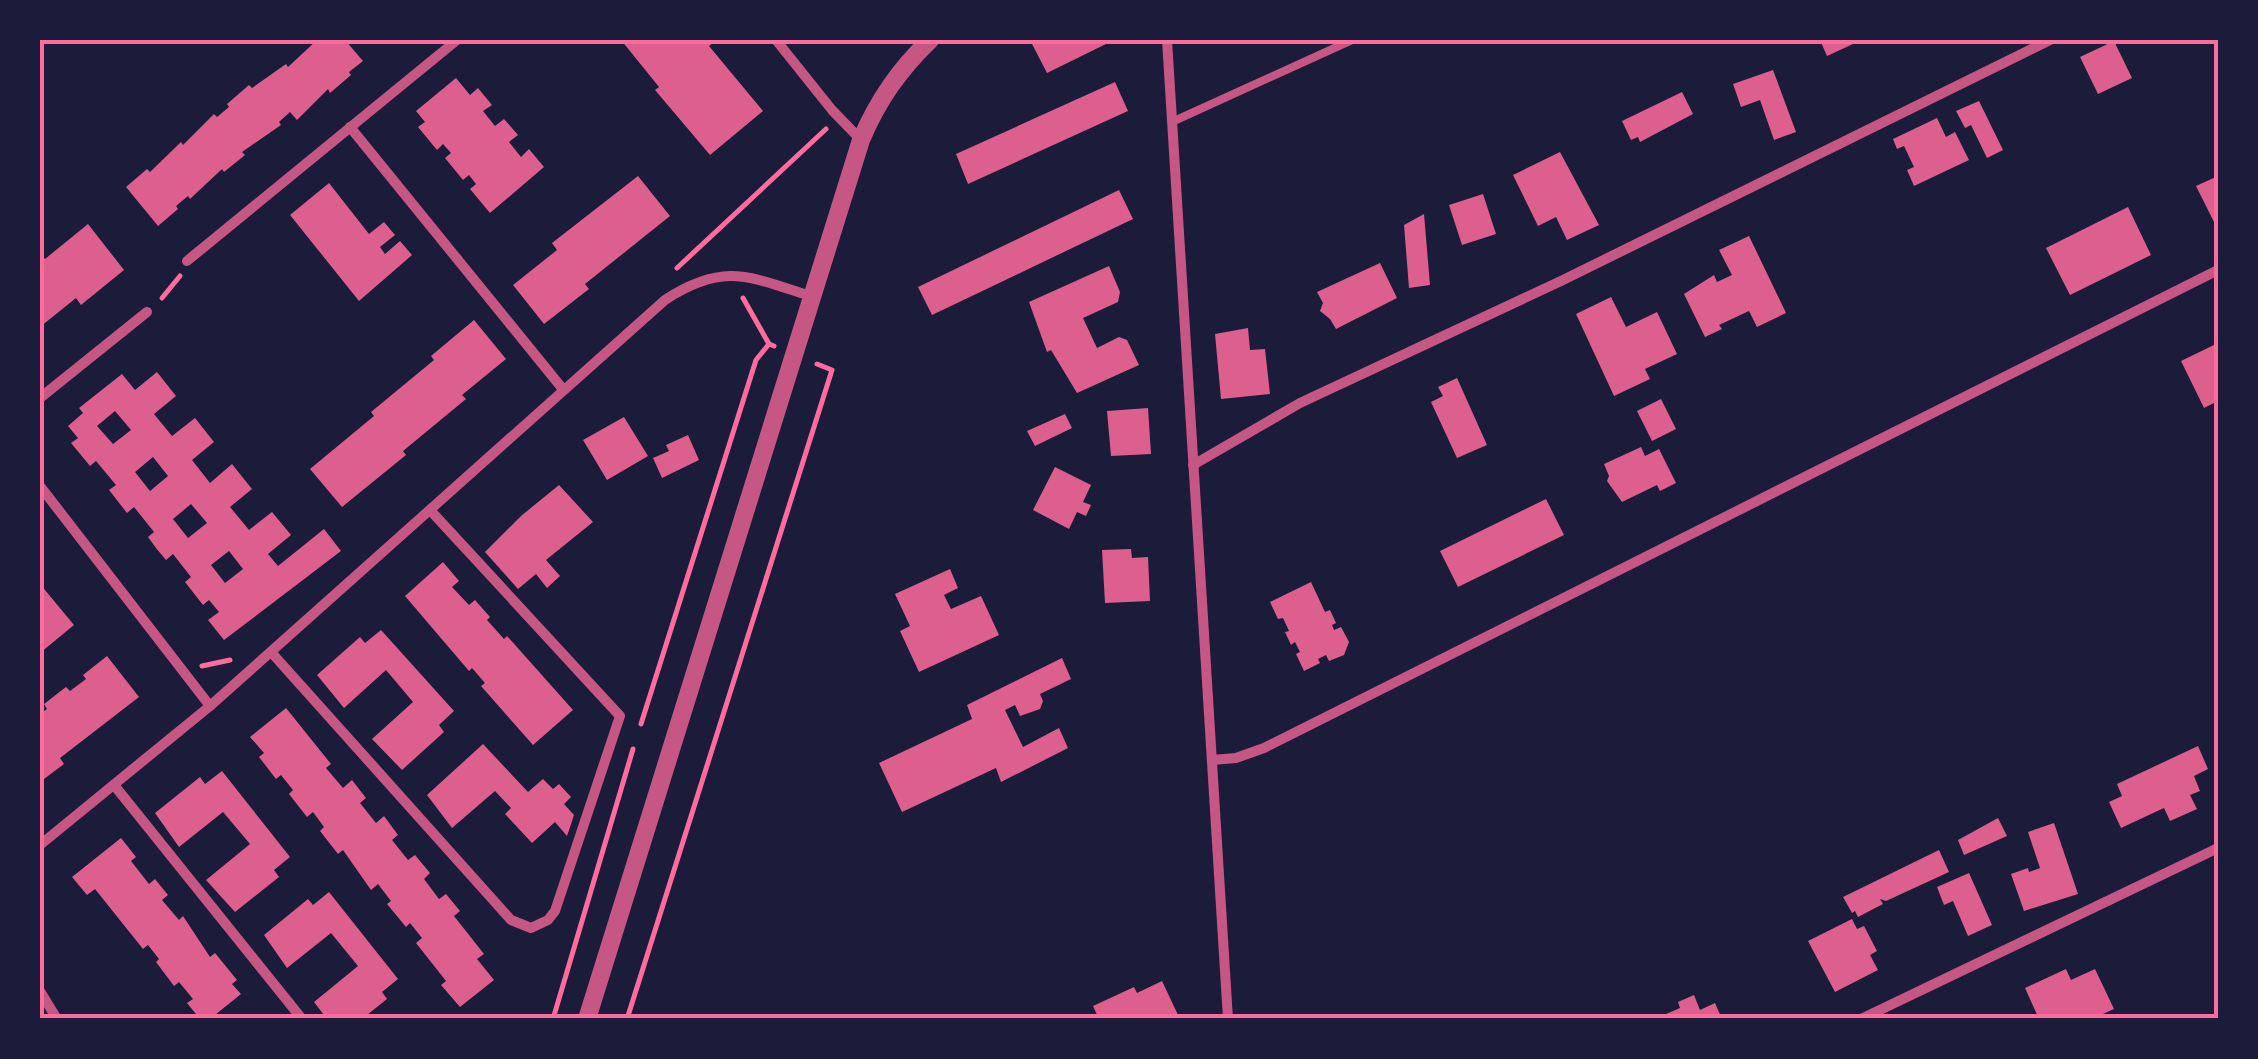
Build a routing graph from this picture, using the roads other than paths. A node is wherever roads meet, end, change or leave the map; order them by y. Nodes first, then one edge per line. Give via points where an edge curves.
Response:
1 (457, 40) edge
2 (776, 40) edge
3 (930, 40) edge
4 (1167, 40) edge
5 (1352, 40) edge
6 (2050, 40) edge
7 (1174, 121) junction
8 (350, 126) junction
9 (861, 140) junction
10 (188, 265) road end
11 (2218, 270) edge
12 (814, 297) junction
13 (148, 312) road end
14 (562, 388) junction
15 (40, 398) edge
16 (1193, 465) junction
17 (40, 486) edge
18 (431, 510) junction
19 (271, 652) junction
20 (210, 706) junction
21 (1212, 760) junction
22 (114, 785) junction
23 (40, 845) edge
24 (2218, 848) edge
25 (40, 991) edge
26 (56, 1019) edge
27 (302, 1019) edge
28 (587, 1019) edge
29 (1228, 1019) edge
30 (1861, 1019) edge

1 - 8 street
2 - 9 street
3 - 9 street via 878,99
4 - 7 street
5 - 7 lane
6 - 16 street via 1300,403
7 - 16 street
8 - 10 street
8 - 14 street
9 - 12 street
11 - 21 street via 1264,748
12 - 14 street via 749,276 699,280 665,300
12 - 28 street
13 - 15 street
14 - 18 street
16 - 21 street
17 - 20 street
18 - 19 street
18 - 19 street via 620,716 548,920 531,928 511,920
19 - 20 street
20 - 22 street
21 - 29 street
22 - 23 street
22 - 27 street
24 - 30 street
25 - 26 street

